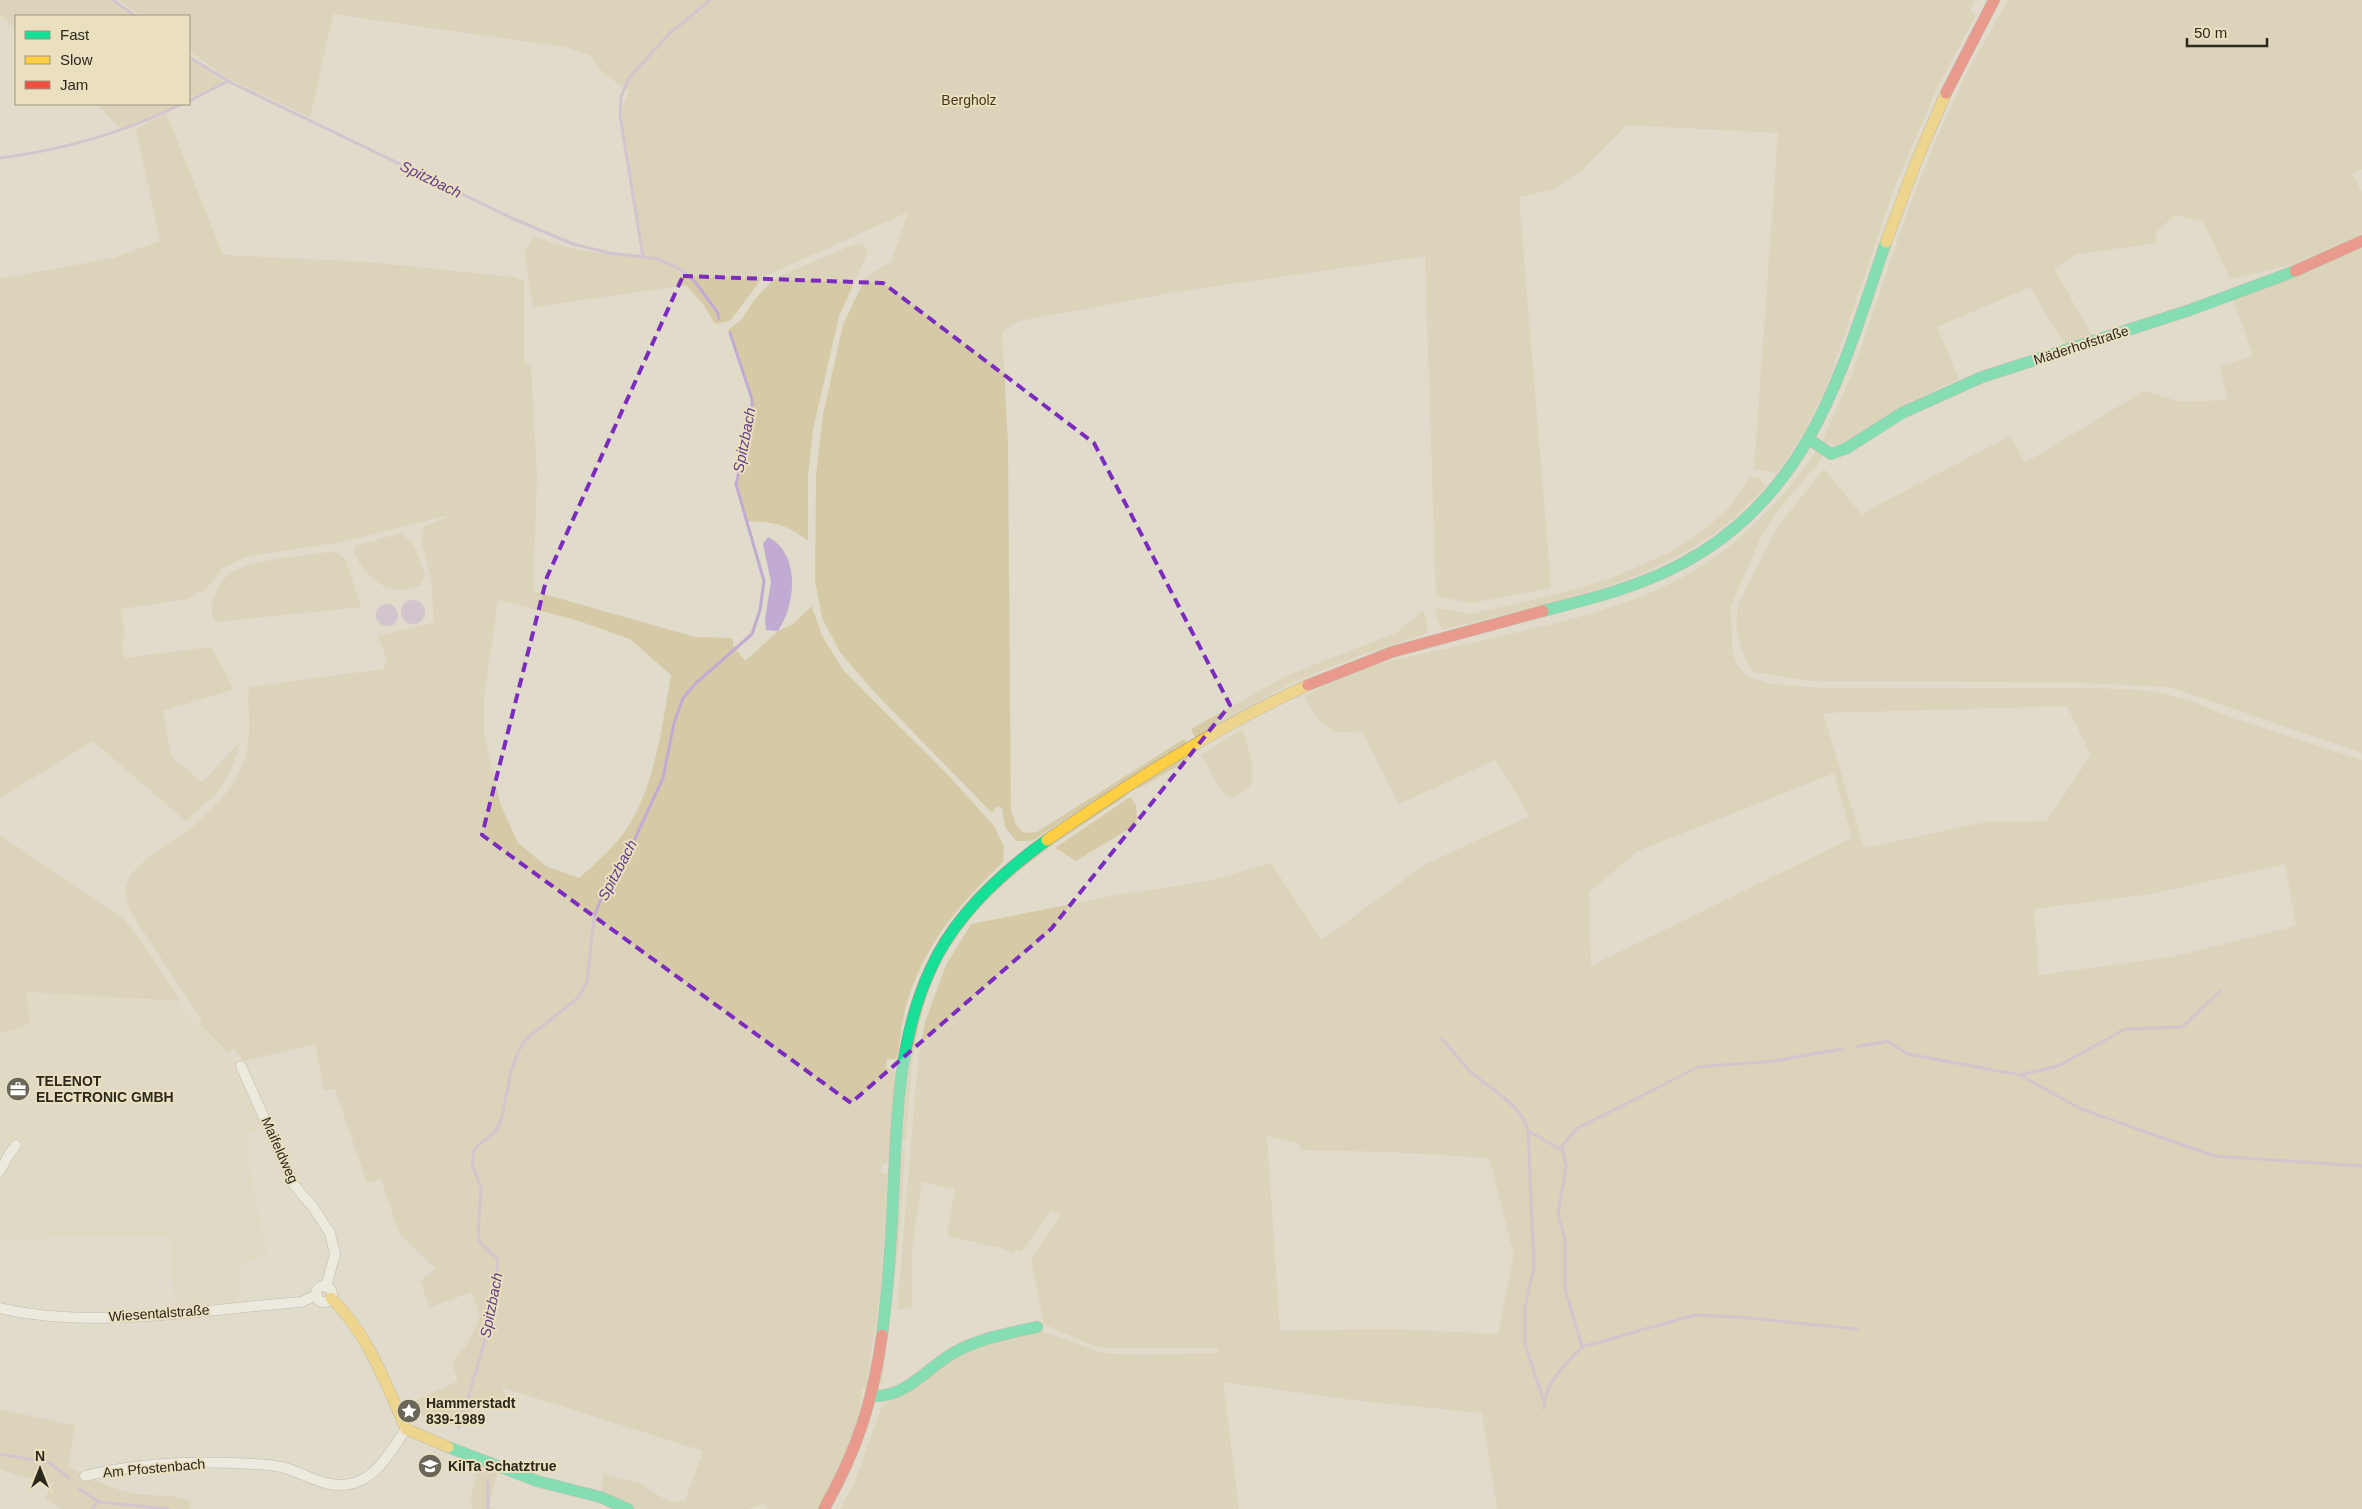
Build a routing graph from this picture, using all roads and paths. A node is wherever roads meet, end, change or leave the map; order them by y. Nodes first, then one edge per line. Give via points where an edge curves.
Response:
1 (1994, 0) edge
2 (2362, 241) edge
3 (1810, 440) junction
4 (241, 1066) dead end
5 (16, 1145) dead end
6 (0, 1171) edge
7 (326, 1287) junction
8 (316, 1295) junction
9 (331, 1298) junction
10 (0, 1308) edge
11 (1037, 1328) dead end
12 (872, 1396) junction
13 (406, 1429) junction
14 (85, 1476) dead end
15 (628, 1509) edge
16 (824, 1509) edge

1 - 3 street via 1935,113 1894,217 1843,367
2 - 3 street, Mäderhofstraße via 2291,273 2199,307 1974,380 1902,413 1832,454
3 - 12 street via 1783,478 1744,521 1694,558 1609,594 1453,634 1358,663 1280,698 1124,789 1022,858 994,882 948,936 924,982 909,1027 895,1146 890,1248
4 - 7 street, Maifeldweg via 294,1185 330,1234 336,1254
5 - 6 street
7 - 8 street via 319,1289
7 - 9 street
8 - 9 street via 323,1302
8 - 10 street, Wiesentalstraße via 301,1302 132,1316 47,1317
9 - 13 street via 356,1326
11 - 12 street via 964,1347 894,1396
12 - 16 street via 858,1438
13 - 14 street, Am Pfostenbach via 372,1472 355,1483 335,1486 281,1467 193,1461
13 - 15 street via 500,1468 600,1497

